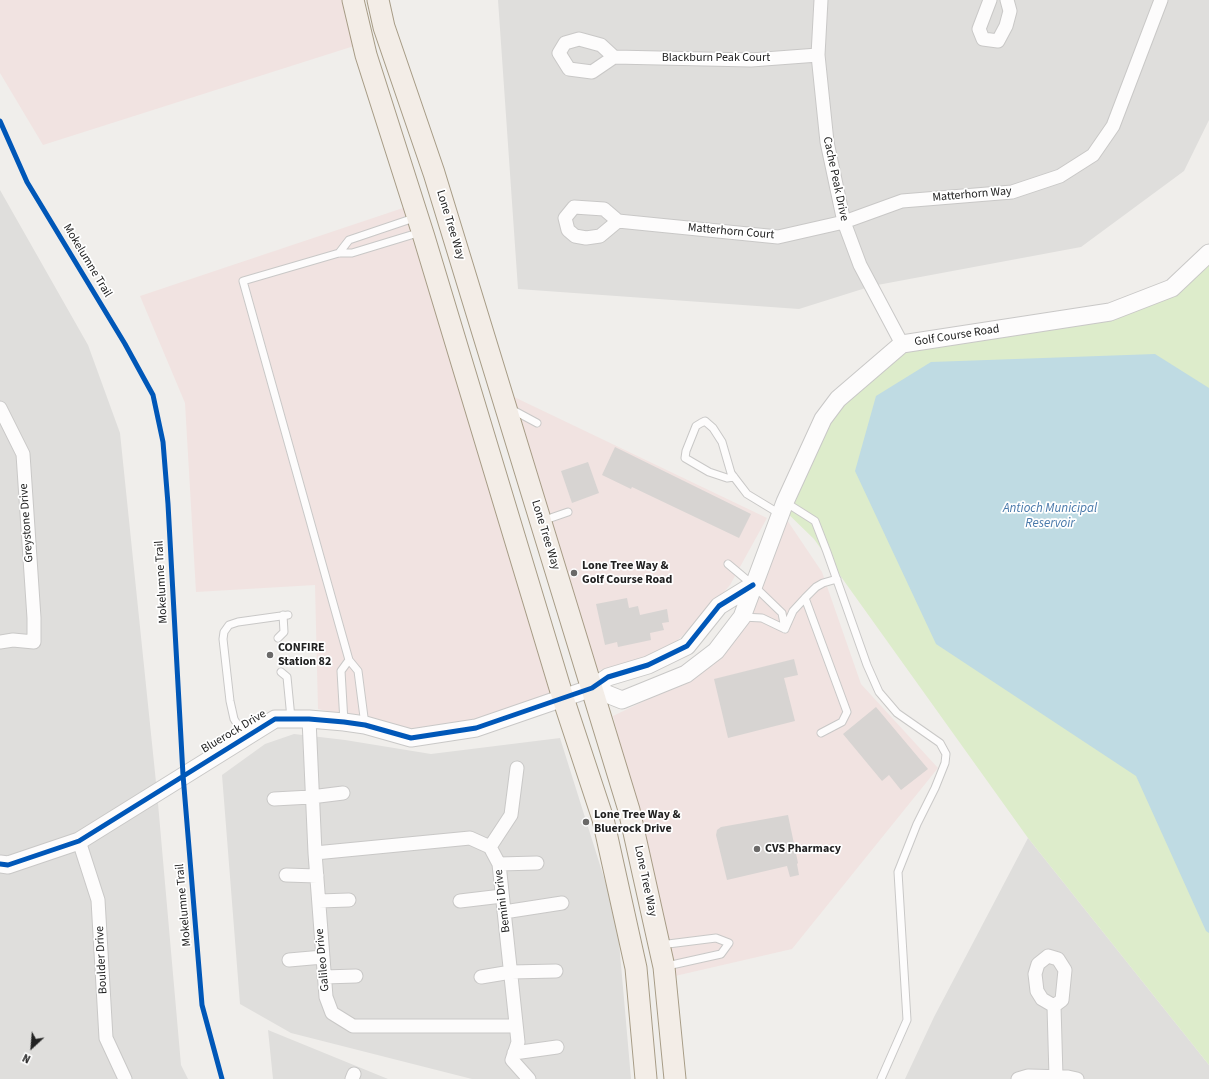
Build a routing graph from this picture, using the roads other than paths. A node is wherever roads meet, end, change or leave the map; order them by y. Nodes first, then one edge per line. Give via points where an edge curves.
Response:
1 (353, 0) edge
2 (378, 0) edge
3 (821, 0) edge
4 (990, 0) edge
5 (1008, 0) edge
6 (1161, 0) edge
7 (818, 55) junction
8 (614, 57) dead end
9 (618, 221) dead end
10 (844, 222) junction
11 (420, 224) junction
12 (339, 253) junction
13 (1209, 253) edge
14 (902, 344) junction
15 (505, 405) junction
16 (0, 408) edge
17 (537, 423) dead end
18 (734, 477) junction
19 (782, 508) junction
20 (568, 512) dead end
21 (541, 522) junction
22 (728, 564) dead end
23 (836, 579) junction
24 (753, 585) junction
25 (805, 598) junction
26 (742, 616) junction
27 (785, 629) junction
28 (284, 632) junction
29 (291, 637) dead end
30 (278, 638) dead end
31 (0, 642) edge
32 (349, 660) junction
33 (293, 671) dead end
34 (281, 672) dead end
35 (287, 677) junction
36 (592, 688) junction
37 (563, 698) junction
38 (291, 719) junction
39 (309, 719) junction
40 (344, 722) junction
41 (365, 725) junction
42 (821, 733) dead end
43 (245, 737) junction
44 (517, 768) dead end
45 (343, 793) dead end
46 (312, 797) junction
47 (274, 799) dead end
48 (79, 841) junction
49 (490, 847) junction
50 (315, 853) junction
51 (537, 862) dead end
52 (0, 864) edge
53 (499, 864) junction
54 (286, 875) dead end
55 (317, 876) junction
56 (502, 896) junction
57 (349, 900) dead end
58 (319, 901) junction
59 (460, 902) dead end
60 (562, 903) dead end
61 (504, 912) junction
62 (659, 945) junction
63 (323, 956) junction
64 (289, 960) dead end
65 (664, 967) junction
66 (556, 971) dead end
67 (511, 972) junction
68 (356, 976) dead end
69 (324, 977) junction
70 (481, 977) dead end
71 (1054, 1006) dead end
72 (516, 1026) junction
73 (557, 1047) dead end
74 (513, 1057) junction
75 (1056, 1077) junction
76 (125, 1079) edge
77 (529, 1079) edge
78 (646, 1079) edge
79 (675, 1079) edge
80 (881, 1079) edge
81 (1018, 1079) edge
82 (1077, 1079) edge

1 - 11 main road via 366,55
2 - 15 main road, Lone Tree Way via 384,27 434,173
3 - 7 street, Cache Peak Drive
4 - 5 street via 979,29 983,39 998,41 1010,11
6 - 10 street, Matterhorn Way via 1113,126 1093,156 1060,176 1012,192 902,201
7 - 8 street, Blackburn Peak Court via 751,60
7 - 10 street, Cache Peak Drive via 827,142
9 - 10 street, Matterhorn Court via 778,237
10 - 14 street, Cache Peak Drive via 860,265
11 - 12 lane via 352,253
11 - 12 lane via 349,240
11 - 37 main road
12 - 32 lane via 243,281
13 - 14 street, Golf Course Road via 1172,288 1110,312
14 - 19 street, Golf Course Road via 838,399 823,418
15 - 17 lane
15 - 21 main road, Lone Tree Way
16 - 31 street, Greystone Drive via 23,454 34,618 34,642
18 - 18 lane via 722,442 713,428 705,421 696,426 685,458 709,472 727,478
18 - 19 lane via 747,494
19 - 23 lane via 814,521
19 - 24 street, Golf Course Road
20 - 21 lane
21 - 36 main road, Lone Tree Way
22 - 24 lane
23 - 25 lane via 816,587
23 - 80 lane via 879,692 897,713 940,743 946,754 936,788 917,824 898,872 907,1020
24 - 26 street, Golf Course Road
24 - 27 lane via 782,613
24 - 36 street via 719,606 687,646 648,665 608,677
25 - 27 lane via 793,611
25 - 42 lane via 847,712 842,722
26 - 27 lane via 762,618
26 - 36 street, Golf Course Road via 716,650 686,674 622,700
28 - 29 lane
28 - 30 lane
28 - 43 lane via 286,615 238,622 229,625 224,632 230,701 234,719
32 - 40 lane via 341,671
32 - 41 lane via 358,671
33 - 35 lane
34 - 35 lane
35 - 38 lane
36 - 37 street, Bluerock Drive
36 - 62 main road, Lone Tree Way via 629,810
37 - 41 street, Bluerock Drive via 476,728 411,738
37 - 78 main road via 603,819 634,961
38 - 39 street, Bluerock Drive
38 - 43 street, Bluerock Drive via 275,719
39 - 40 street, Bluerock Drive
39 - 46 street, Galileo Drive
40 - 41 street, Bluerock Drive
43 - 48 street, Bluerock Drive
44 - 49 street via 511,815
45 - 46 street
46 - 47 street
46 - 50 street, Galileo Drive
48 - 52 street, Bluerock Drive via 8,865
48 - 76 street, Boulder Drive via 98,900 106,1038
49 - 50 street via 470,838
49 - 53 street, Bemini Drive
50 - 55 street, Galileo Drive
51 - 53 street
53 - 56 street, Bemini Drive
54 - 55 street
55 - 58 street, Galileo Drive
56 - 59 street
56 - 61 street, Bemini Drive
57 - 58 street
58 - 63 street, Galileo Drive
60 - 61 street
61 - 67 street, Bemini Drive
62 - 65 main road, Lone Tree Way
62 - 65 lane via 716,938 729,943 721,954
63 - 64 street
63 - 69 street, Galileo Drive
65 - 79 main road, Lone Tree Way
66 - 67 street
67 - 70 street
67 - 72 street, Bemini Drive
68 - 69 street
69 - 72 street, Galileo Drive via 326,996 332,1013 353,1026
71 - 75 street
72 - 74 street, Bemini Drive via 518,1042
73 - 74 street
74 - 77 street
75 - 81 street via 1028,1076
75 - 82 street

